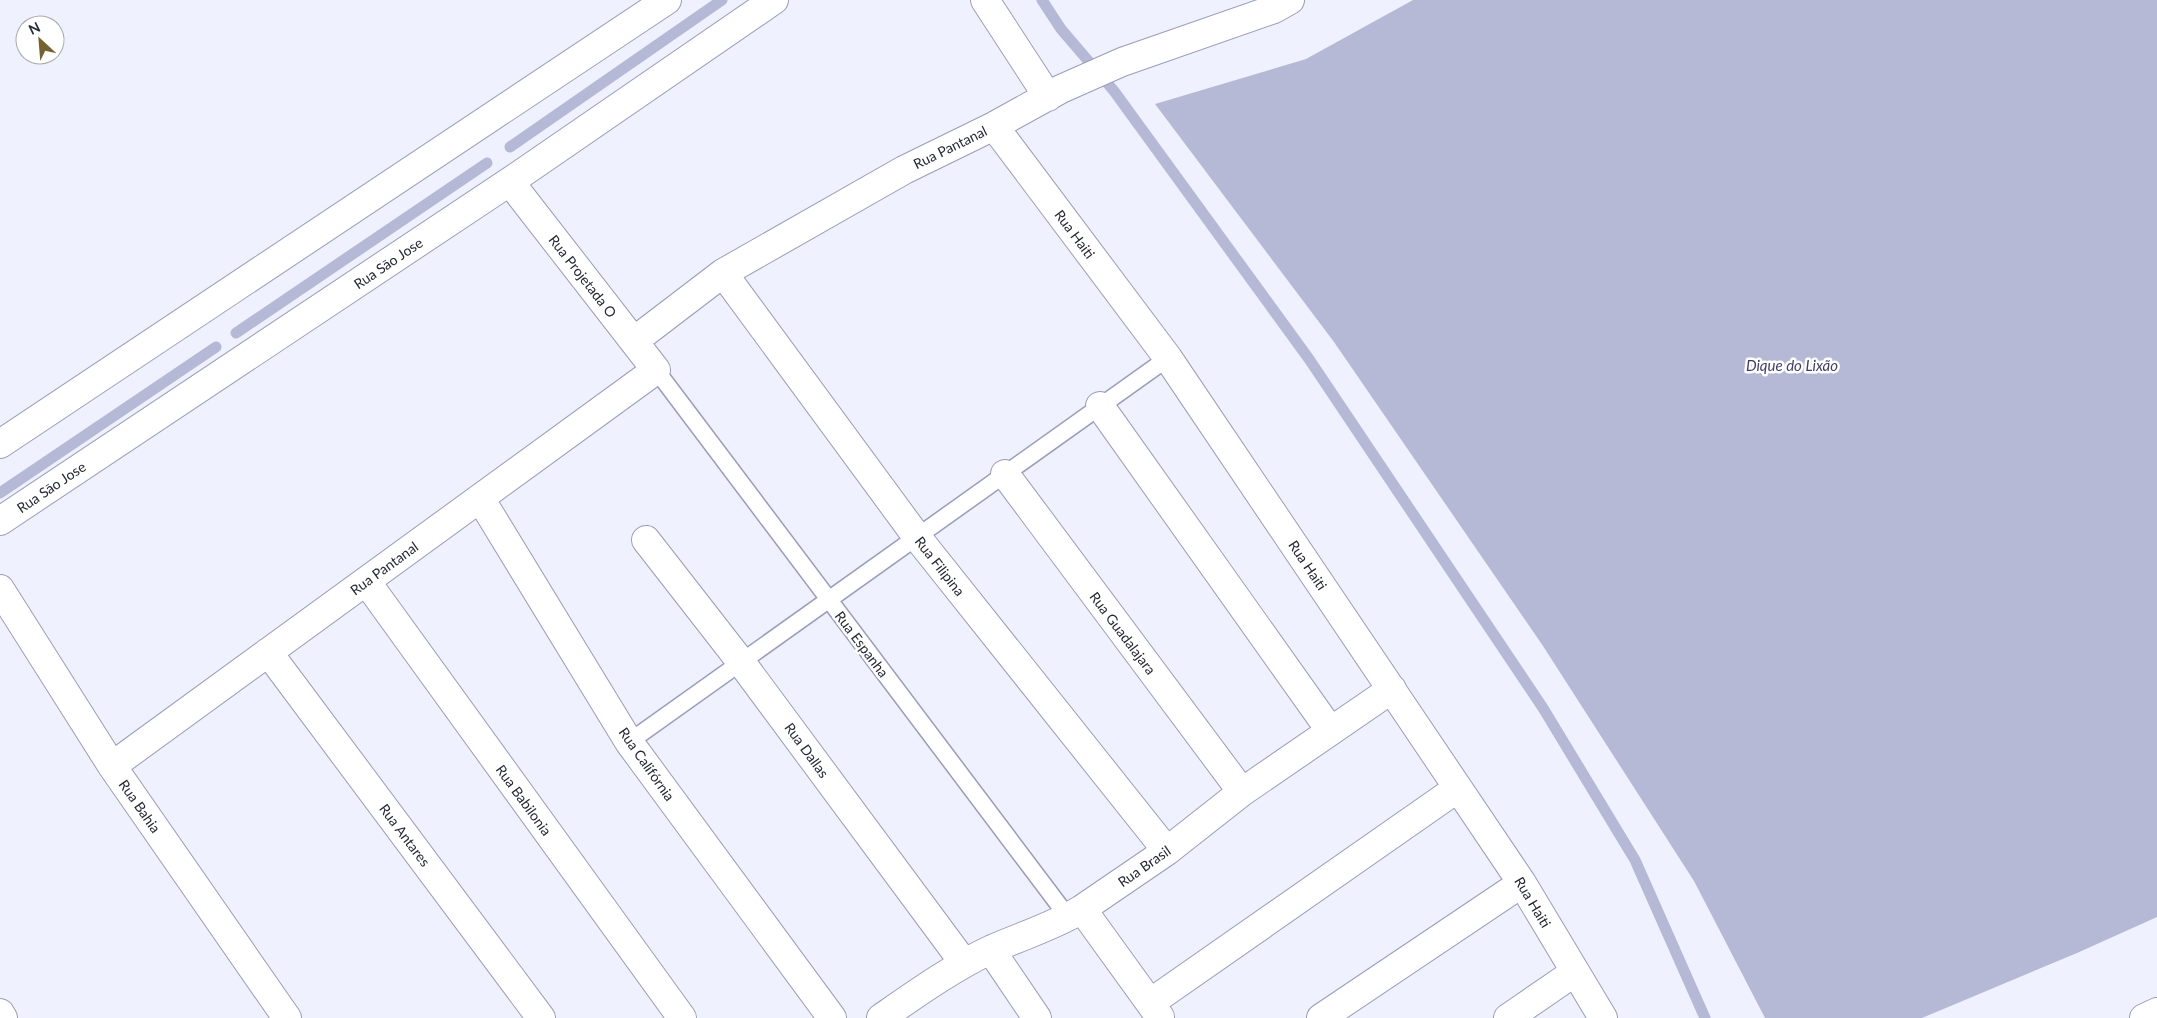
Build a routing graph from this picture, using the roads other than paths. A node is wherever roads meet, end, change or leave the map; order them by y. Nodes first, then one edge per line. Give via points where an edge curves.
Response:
1 (666, 0) edge
2 (774, 0) edge
3 (985, 0) edge
4 (1290, 0) edge
5 (1054, 93) junction
6 (994, 126) junction
7 (510, 182) junction
8 (723, 274) junction
9 (634, 341) junction
10 (1168, 358) junction
11 (656, 370) junction
12 (1100, 406) junction
13 (0, 444) edge
14 (1005, 474) junction
15 (480, 498) junction
16 (0, 521) edge
17 (916, 537) junction
18 (646, 540) dead end
19 (366, 581) junction
20 (0, 589) edge
21 (828, 600) junction
22 (268, 652) junction
23 (741, 662) junction
24 (1392, 689) junction
25 (1330, 730) junction
26 (629, 742) junction
27 (112, 766) junction
28 (1458, 788) junction
29 (1242, 792) junction
30 (1166, 851) junction
31 (1522, 883) junction
32 (1075, 913) junction
33 (991, 950) junction
34 (964, 963) junction
35 (1575, 972) junction
36 (1155, 1010) edge
37 (2157, 1012) edge
38 (0, 1013) edge
39 (3, 1018) edge
40 (287, 1018) edge
41 (541, 1018) edge
42 (682, 1018) edge
43 (832, 1018) edge
44 (882, 1018) edge
45 (1037, 1018) edge
46 (1321, 1018) edge
47 (1508, 1018) edge
48 (1603, 1018) edge
49 (2144, 1018) edge

1 - 13 main road
2 - 7 main road, Rua Sāo Jose
3 - 5 main road
4 - 5 main road, Rua Pantanal via 1274,9 1122,62
5 - 6 main road, Rua Pantanal
6 - 8 main road, Rua Pantanal via 904,170
6 - 10 main road, Rua Haiti
7 - 9 main road, Rua Projetada O
7 - 16 main road, Rua Sāo Jose
8 - 9 main road, Rua Pantanal
8 - 17 main road, Rua Filipina
9 - 11 main road, Rua Projetada O
10 - 12 lane
10 - 24 main road, Rua Haiti
11 - 15 main road, Rua Pantanal
11 - 21 lane, Rua Espanha
12 - 14 lane
12 - 25 main road
14 - 17 lane
14 - 29 main road, Rua Guadalajara
15 - 19 main road, Rua Pantanal
15 - 26 main road, Rua Califórnia
17 - 21 lane
17 - 30 main road, Rua Filipina
18 - 23 main road, Rua Dallas
19 - 22 main road, Rua Pantanal
19 - 42 main road, Rua Babilonia
20 - 27 main road, Rua Bahia
21 - 23 lane
21 - 32 lane, Rua Espanha
22 - 27 main road, Rua Pantanal
22 - 41 main road, Rua Antares
23 - 26 lane
23 - 34 main road, Rua Dallas
24 - 25 main road, Rua Brasil
24 - 28 main road, Rua Haiti
25 - 29 main road, Rua Brasil
26 - 43 main road, Rua Califórnia
27 - 40 main road, Rua Bahia
28 - 31 main road, Rua Haiti
28 - 36 main road
29 - 30 main road, Rua Brasil
30 - 32 main road, Rua Brasil
31 - 35 main road, Rua Haiti
31 - 46 main road
32 - 33 main road, Rua Brasil
32 - 36 main road
33 - 34 main road, Rua Brasil
33 - 45 main road
34 - 44 main road, Rua Brasil
35 - 47 main road
35 - 48 main road, Rua Haiti
37 - 49 main road
38 - 39 main road

